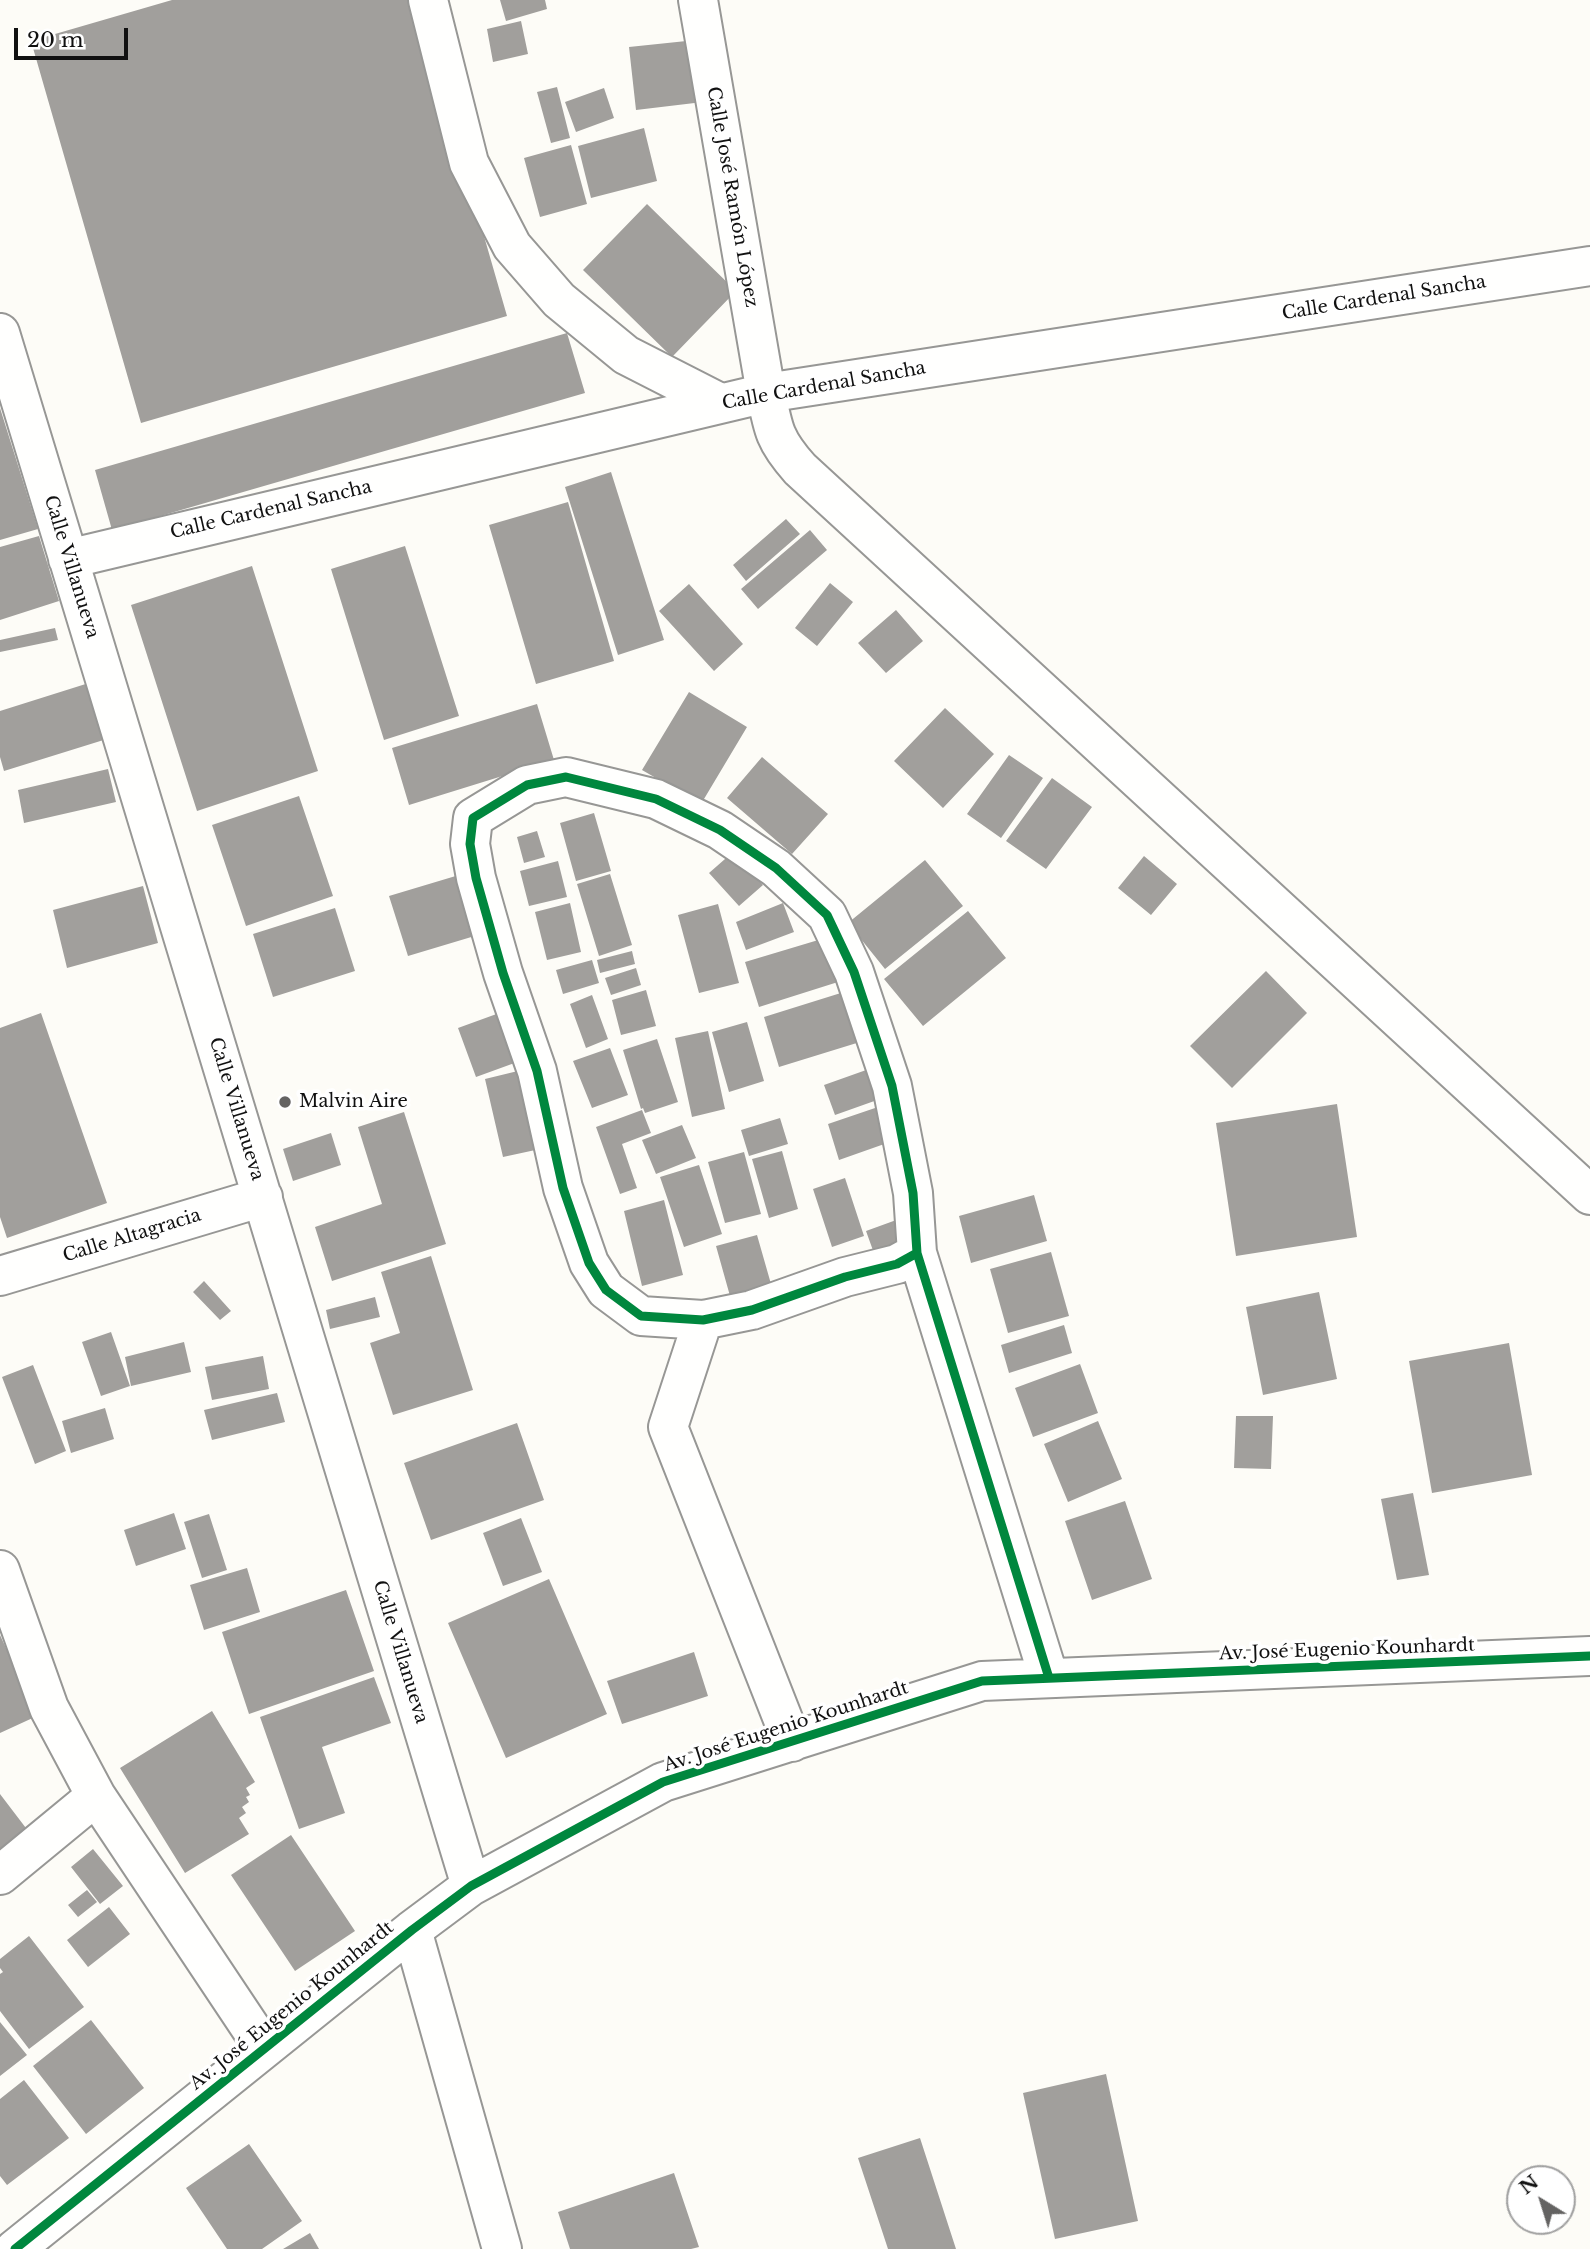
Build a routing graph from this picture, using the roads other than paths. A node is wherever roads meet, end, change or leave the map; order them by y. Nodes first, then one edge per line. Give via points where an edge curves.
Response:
1 (428, 0) edge
2 (698, 0) edge
3 (1590, 266) edge
4 (0, 332) edge
5 (766, 393) junction
6 (720, 403) junction
7 (68, 559) junction
8 (1590, 1195) edge
9 (263, 1197) junction
10 (917, 1254) junction
11 (0, 1276) edge
12 (703, 1321) junction
13 (3, 1587) edge
14 (1590, 1656) edge
15 (1049, 1678) junction
16 (792, 1742) junction
17 (96, 1796) junction
18 (0, 1875) edge
19 (471, 1886) junction
20 (412, 1930) junction
21 (264, 2048) junction
22 (15, 2249) edge
23 (502, 2249) edge

1 - 6 street via 469,163 512,246 559,300 626,355
2 - 5 street, Calle José Ramón López
3 - 5 street, Calle Cardenal Sancha
4 - 7 street, Calle Villanueva
5 - 6 street, Calle Cardenal Sancha
5 - 8 street, Calle José Ramón López via 781,447 800,470
6 - 7 street, Calle Cardenal Sancha
7 - 9 street, Calle Villanueva
9 - 11 street, Calle Altagracia
9 - 19 street, Calle Villanueva
10 - 12 street via 752,1310
10 - 12 street via 913,1193 892,1086 854,972 827,915 765,860 720,830 656,799 566,777 527,785 473,818 470,844 503,973 537,1071 563,1188 589,1263 606,1290 641,1316
10 - 15 street
12 - 16 street via 668,1427
13 - 17 street via 49,1708
14 - 15 street, Av. José Eugenio Kounhardt
15 - 16 street, Av. José Eugenio Kounhardt via 982,1681
16 - 19 street, Av. José Eugenio Kounhardt via 663,1782
17 - 18 street
17 - 21 street
19 - 20 street, Av. José Eugenio Kounhardt
20 - 21 street, Av. José Eugenio Kounhardt
20 - 23 street
21 - 22 street, Av. José Eugenio Kounhardt

